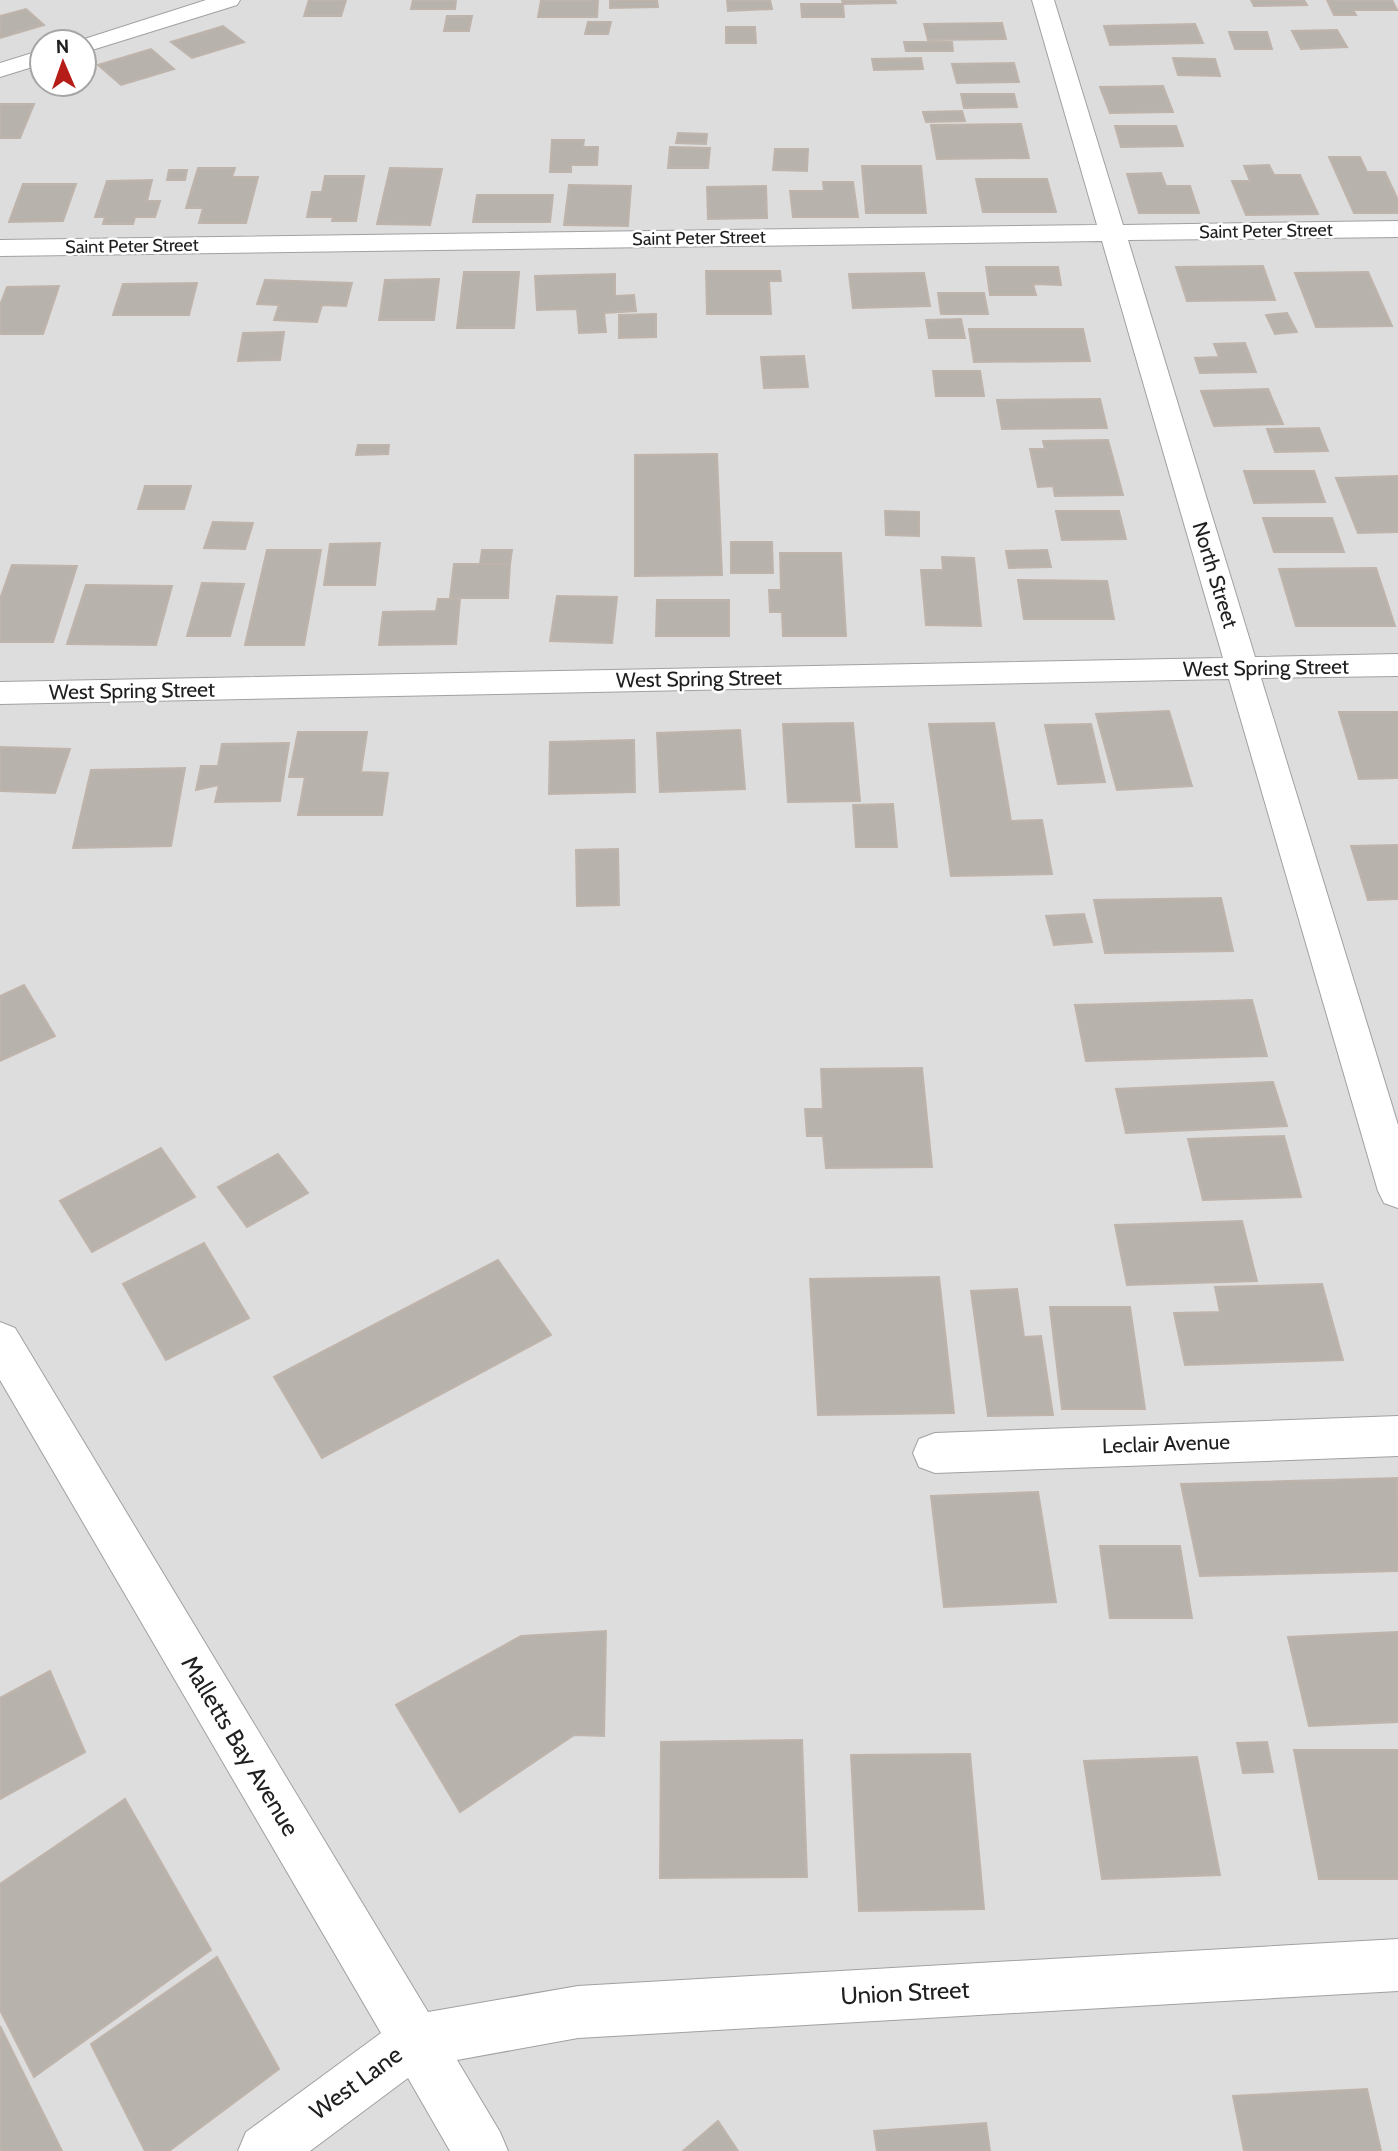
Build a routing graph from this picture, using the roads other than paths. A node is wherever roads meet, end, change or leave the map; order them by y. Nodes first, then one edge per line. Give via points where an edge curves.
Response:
1 (229, 0) edge
2 (1043, 0) edge
3 (98, 40) edge
4 (28, 61) edge
5 (0, 70) edge
6 (1398, 229) edge
7 (1112, 233) junction
8 (0, 248) edge
9 (1398, 665) edge
10 (1244, 668) junction
11 (0, 693) edge
12 (1398, 1191) edge
13 (0, 1341) edge
14 (1398, 1436) edge
15 (935, 1453) dead end
16 (1398, 1965) edge
17 (414, 2040) junction
18 (265, 2151) edge
19 (481, 2151) edge

1 - 3 street
2 - 7 street, North Street
4 - 5 street
6 - 7 street, Saint Peter Street
7 - 8 street, Saint Peter Street
7 - 10 street, North Street
9 - 10 street, West Spring Street
10 - 11 street, West Spring Street
10 - 12 street, North Street
13 - 17 street, Malletts Bay Avenue
14 - 15 street, Leclair Avenue
16 - 17 street, Union Street via 578,2012
17 - 18 street, West Lane
17 - 19 street, Malletts Bay Avenue

